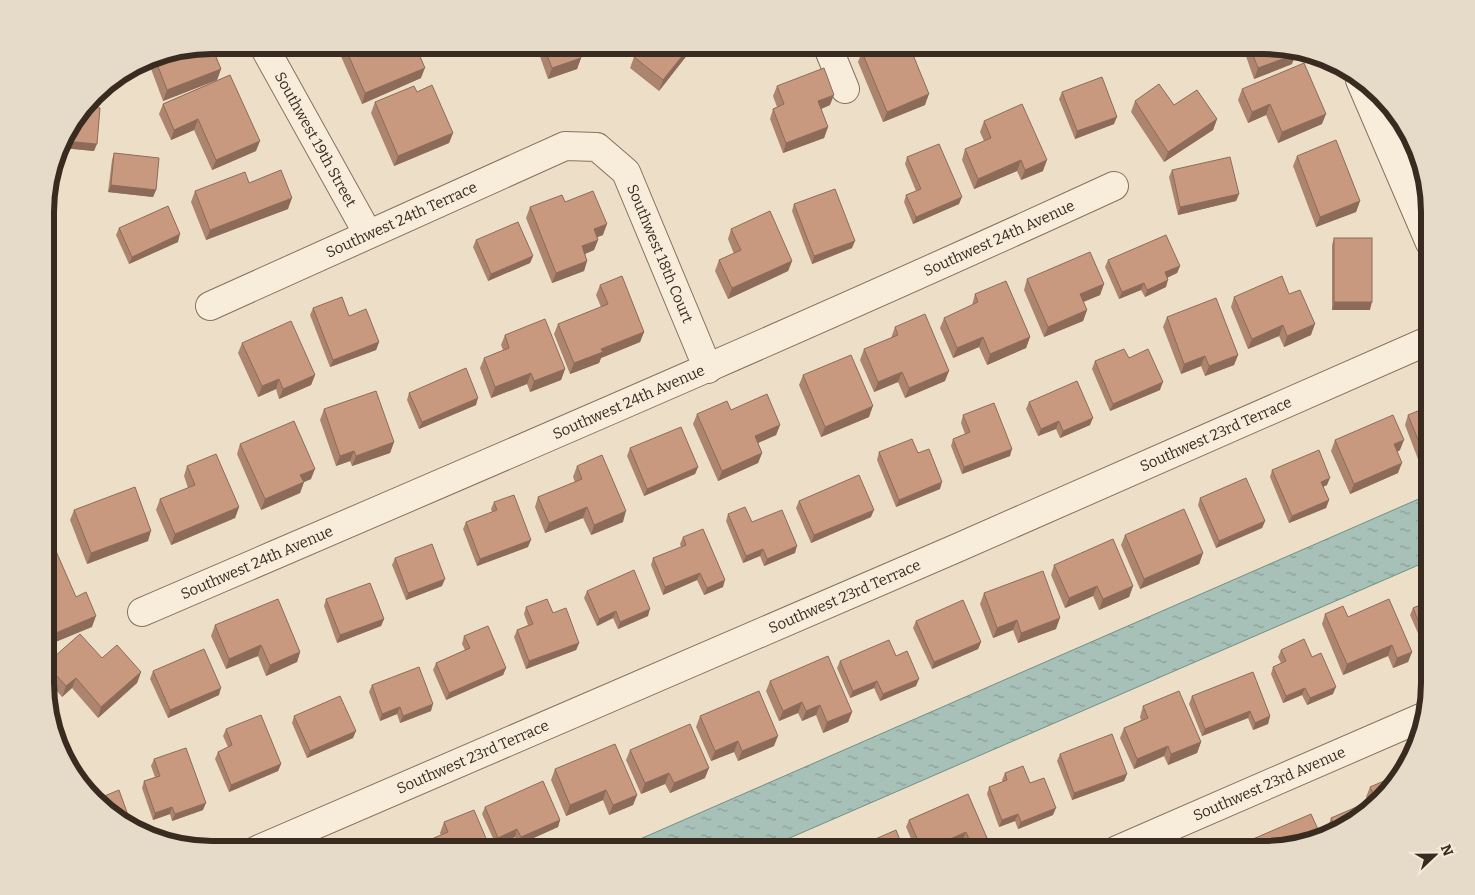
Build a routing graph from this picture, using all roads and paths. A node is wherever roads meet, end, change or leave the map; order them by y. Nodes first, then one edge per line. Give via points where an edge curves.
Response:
1 (268, 54) edge
2 (830, 54) edge
3 (845, 89) dead end
4 (1368, 93) edge
5 (597, 148) joint
6 (1114, 186) dead end
7 (1421, 221) edge
8 (368, 234) junction
9 (210, 306) dead end
10 (1421, 344) edge
11 (708, 369) junction
12 (142, 612) dead end
13 (1417, 720) edge
14 (278, 841) edge
15 (1137, 841) edge

1 - 8 street, Southwest 19th Street
2 - 3 street
4 - 7 street
5 - 8 street, Southwest 24th Terrace via 565,146
5 - 11 street, Southwest 18th Court via 626,172
6 - 11 street, Southwest 24th Avenue
8 - 9 street, Southwest 24th Terrace
10 - 14 street, Southwest 23rd Terrace
11 - 12 street, Southwest 24th Avenue
13 - 15 street, Southwest 23rd Avenue

